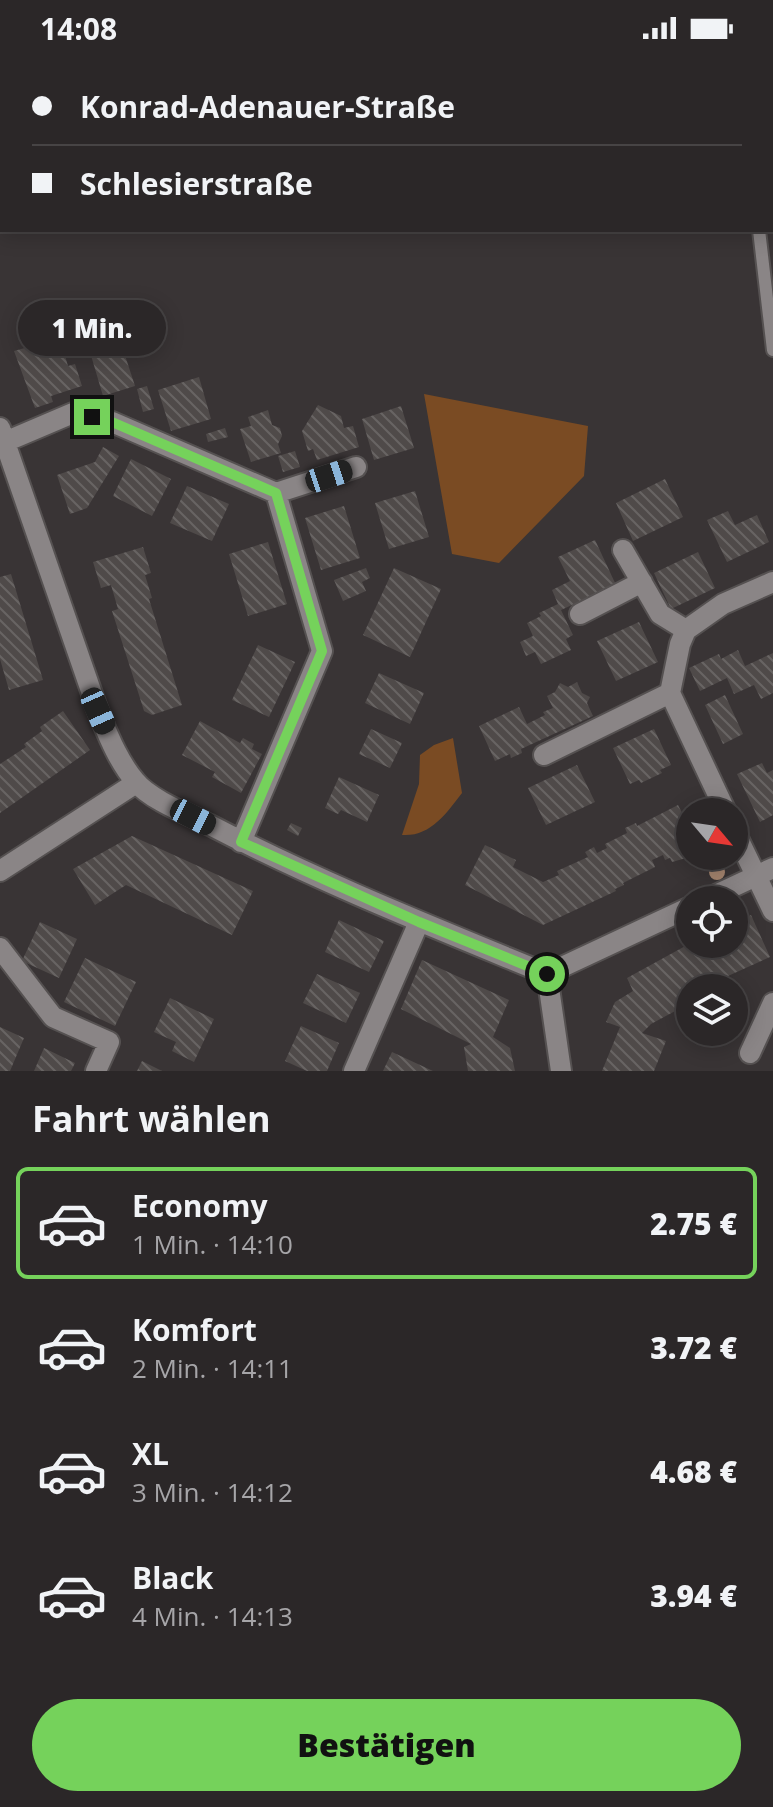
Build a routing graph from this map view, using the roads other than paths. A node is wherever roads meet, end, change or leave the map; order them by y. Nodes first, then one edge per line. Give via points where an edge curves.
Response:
1 (759, 232) edge
2 (773, 350) edge
3 (2, 438) edge
4 (356, 467) dead end
5 (276, 493) junction
6 (623, 550) dead end
7 (642, 582) junction
8 (773, 582) edge
9 (580, 614) dead end
10 (686, 630) junction
11 (670, 693) junction
12 (544, 755) dead end
13 (136, 783) junction
14 (719, 798) edge
15 (241, 842) junction
16 (748, 850) edge
17 (0, 871) edge
18 (764, 872) edge
19 (734, 886) edge
20 (773, 911) edge
21 (676, 914) edge
22 (419, 922) junction
23 (0, 948) edge
24 (547, 974) junction
25 (773, 1003) edge
26 (750, 1053) dead end
27 (96, 1071) edge
28 (354, 1071) edge
29 (561, 1071) edge

1 - 2 lane
3 - 5 street via 73,413 112,422
3 - 13 street via 98,711
4 - 5 street
5 - 15 street via 322,651
6 - 7 street
7 - 9 street
7 - 10 street via 660,614
8 - 10 street via 723,604
10 - 11 street
11 - 12 street
11 - 14 street
13 - 15 street
13 - 17 street
15 - 22 street
16 - 18 street
18 - 19 street
18 - 20 street
21 - 24 street
22 - 24 street
22 - 28 street
23 - 27 street via 53,1017 109,1042
24 - 29 street
25 - 26 street

